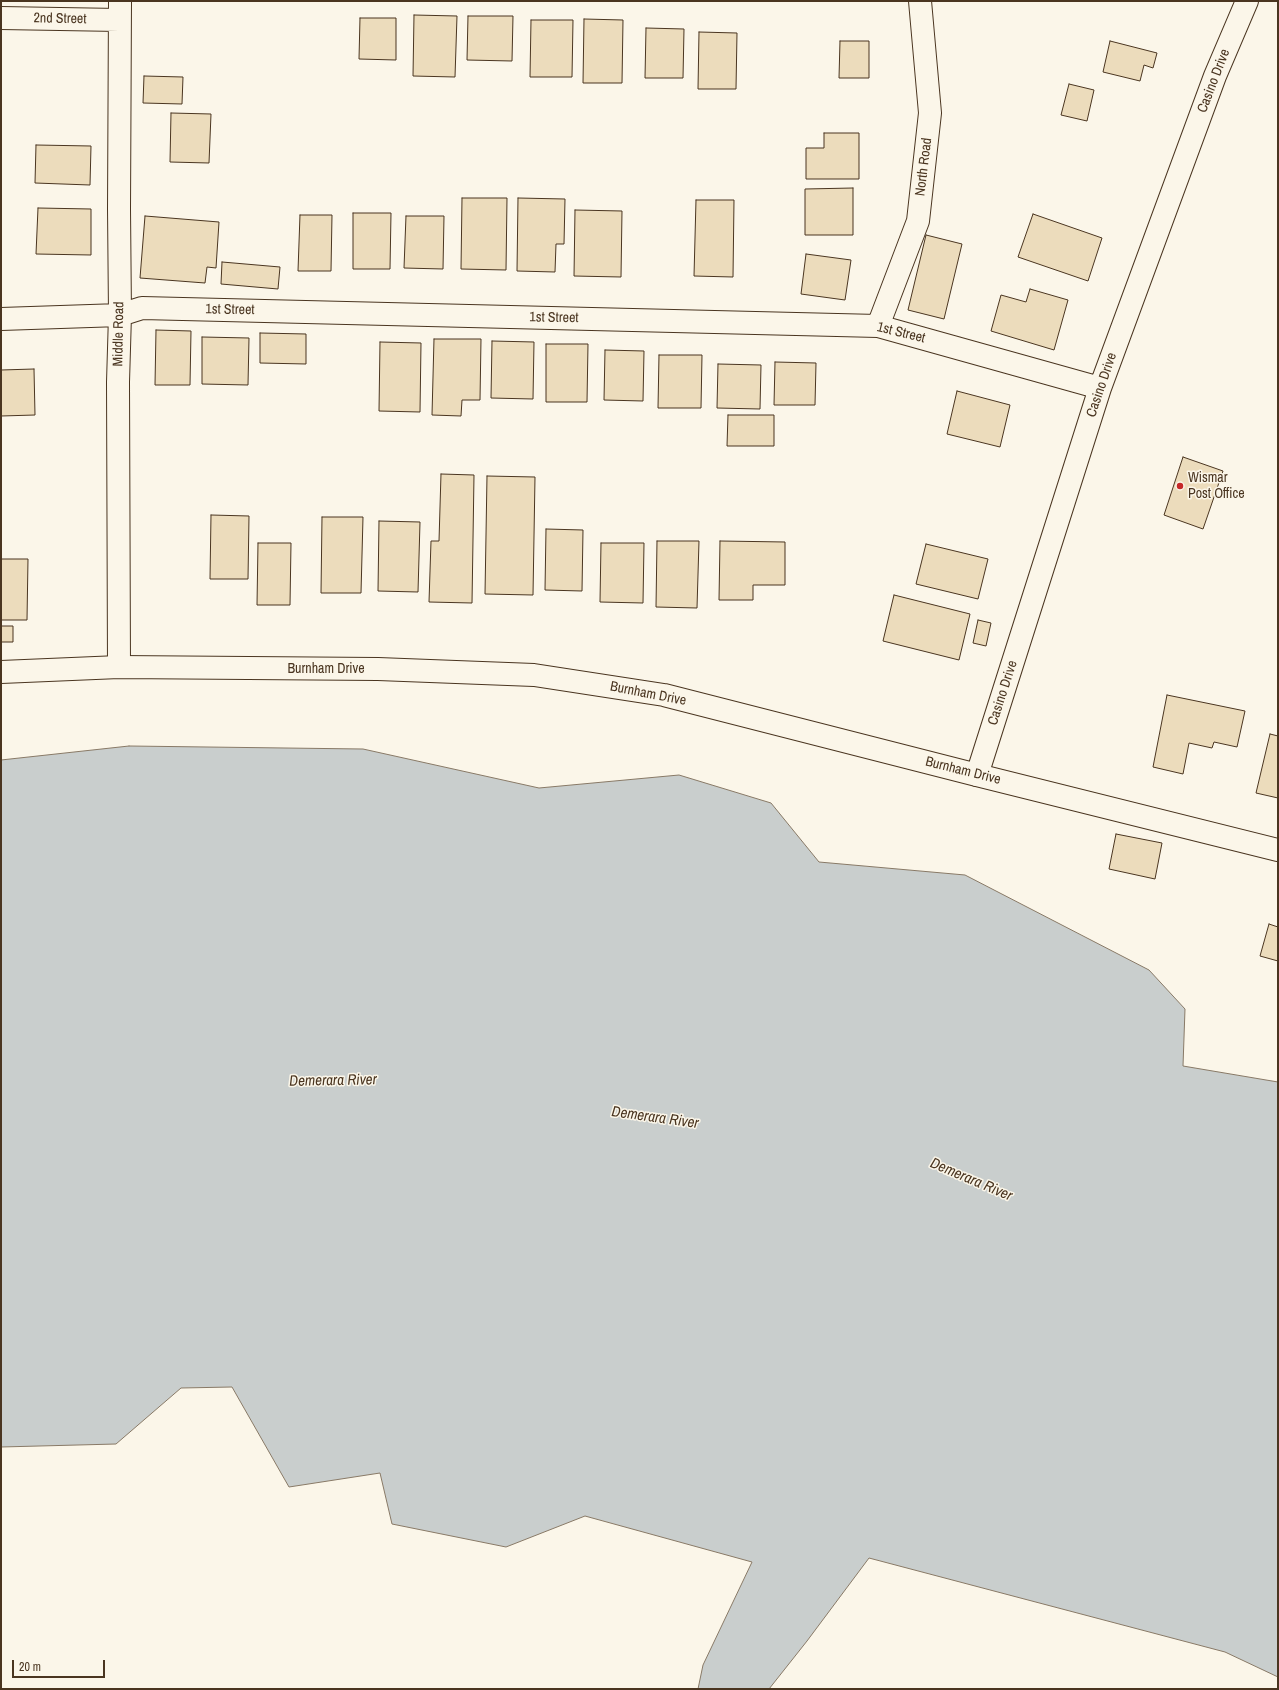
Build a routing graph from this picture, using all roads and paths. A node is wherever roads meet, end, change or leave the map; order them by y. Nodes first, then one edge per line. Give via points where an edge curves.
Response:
1 (920, 1) edge
2 (1247, 1) edge
3 (120, 10) edge
4 (1, 18) edge
5 (120, 315) junction
6 (1, 318) edge
7 (878, 326) junction
8 (1100, 388) junction
9 (119, 667) junction
10 (1, 672) edge
11 (977, 775) junction
12 (1278, 850) edge

1 - 7 street, North Road via 930,113 918,221
2 - 8 street, Casino Drive via 1215,76
3 - 4 street, 2nd Street
3 - 5 street, Middle Road
5 - 6 street, 1st Street
5 - 7 street, 1st Street via 142,308
5 - 9 street, Middle Road
7 - 8 street, 1st Street
8 - 11 street, Casino Drive
9 - 10 street, Burnham Drive
9 - 11 street, Burnham Drive via 378,669 534,674 664,695
11 - 12 street, Burnham Drive

